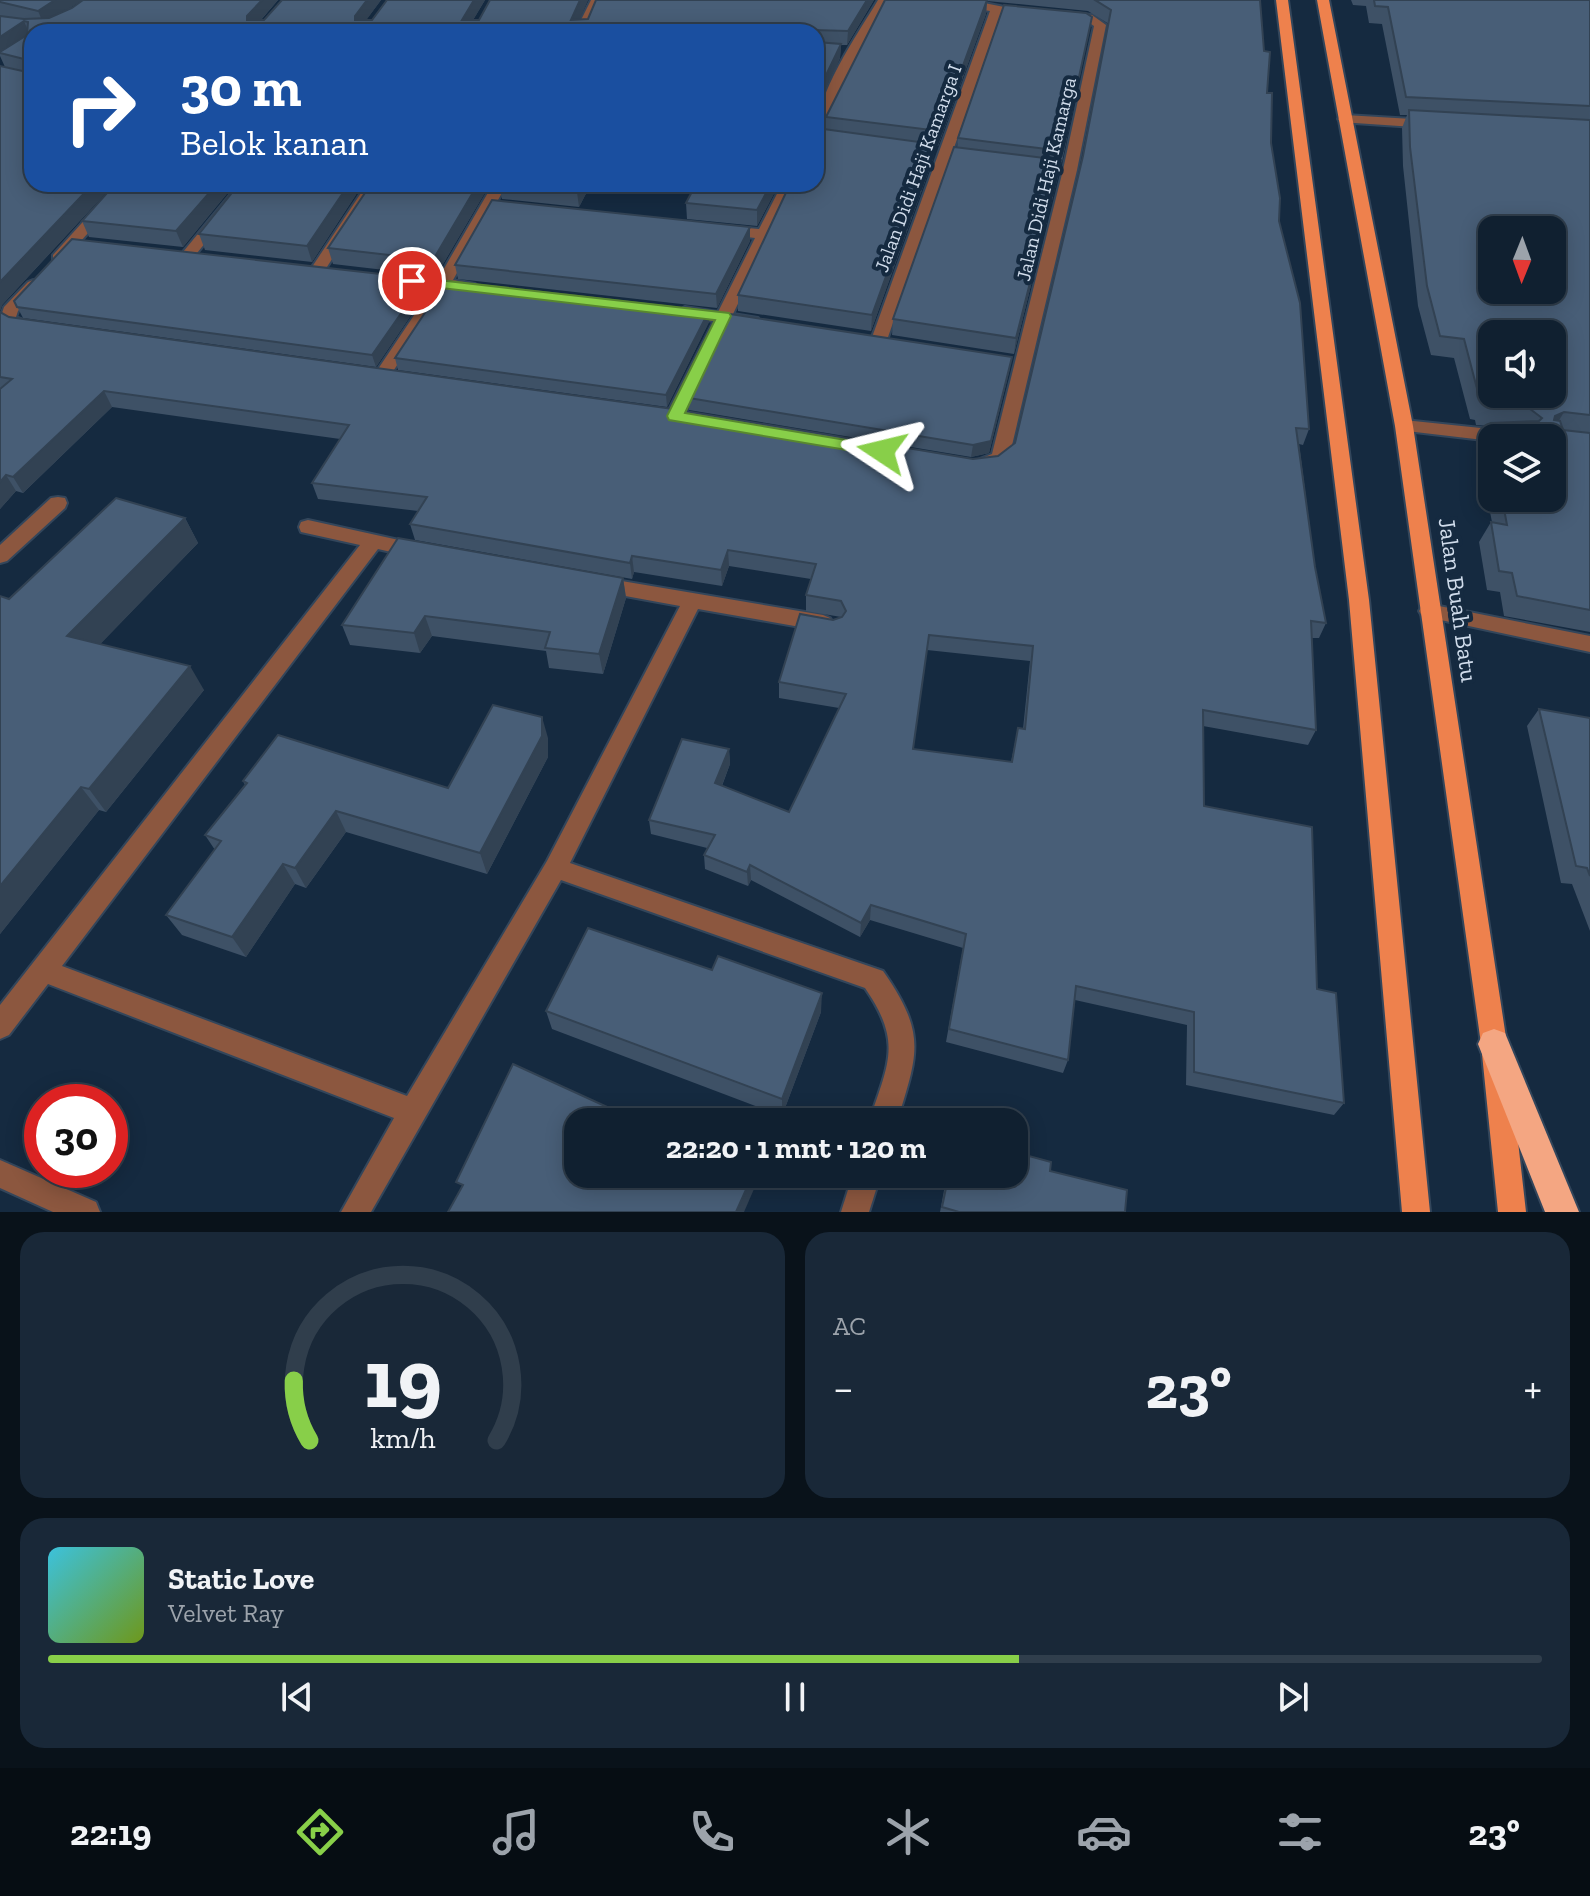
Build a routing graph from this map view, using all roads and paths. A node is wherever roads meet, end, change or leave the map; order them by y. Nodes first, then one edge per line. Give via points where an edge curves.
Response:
1 (597, 0) edge
2 (884, 0) edge
3 (1282, 0) edge
4 (1323, 0) edge
5 (971, 4) edge
6 (996, 10) junction
7 (585, 24) edge
8 (824, 106) edge
9 (1345, 119) junction
10 (1437, 124) edge
11 (824, 137) edge
12 (832, 139) edge
13 (927, 152) edge
14 (950, 155) junction
15 (119, 192) edge
16 (239, 192) edge
17 (369, 192) edge
18 (499, 192) edge
19 (785, 192) edge
20 (702, 227) edge
21 (763, 234) junction
22 (188, 255) edge
23 (318, 270) edge
24 (380, 277) edge
25 (443, 284) junction
26 (490, 290) edge
27 (661, 309) edge
28 (724, 316) junction
29 (770, 323) edge
30 (49, 329) edge
31 (878, 340) edge
32 (382, 375) edge
33 (675, 417) edge
34 (1404, 426) junction
35 (1478, 434) edge
36 (956, 463) edge
37 (58, 503) dead end
38 (308, 527) dead end
39 (373, 542) junction
40 (434, 554) edge
41 (0, 556) edge
42 (586, 582) edge
43 (692, 601) junction
44 (1429, 611) junction
45 (833, 625) edge
46 (1590, 644) edge
47 (555, 868) junction
48 (45, 971) junction
49 (0, 1026) edge
50 (1494, 1044) junction
51 (887, 1108) edge
52 (414, 1112) junction
53 (0, 1174) edge
54 (863, 1188) edge
55 (86, 1212) edge
56 (355, 1212) edge
57 (855, 1212) edge
58 (1416, 1212) edge
59 (1512, 1212) edge
60 (1562, 1212) edge

1 - 7 street
2 - 8 street via 847,51
3 - 58 main road via 1359,600
4 - 9 main road, Jalan Buah Batu
5 - 6 street, Jalan Didi Haji Kamarga
6 - 14 street, Jalan Didi Haji Kamarga I
6 - 36 street, Jalan Didi Haji Kamarga via 1088,17 1100,25 1017,362 1000,458 989,465
9 - 10 street
9 - 34 main road, Jalan Buah Batu
11 - 12 street
13 - 14 street
14 - 31 street, Jalan Didi Haji Kamarga I
15 - 30 street via 80,243 10,310 8,319 18,325
16 - 22 street
17 - 23 street
18 - 25 street via 497,205
19 - 21 street
20 - 21 street
21 - 28 street
24 - 25 street
25 - 26 street
25 - 32 street
27 - 28 street
28 - 29 street
28 - 33 street
34 - 35 street
34 - 44 main road, Jalan Buah Batu
37 - 41 street
38 - 39 street
39 - 40 street
39 - 48 street
42 - 43 street
43 - 45 street
43 - 47 street
44 - 46 street
44 - 50 main road, Jalan Buah Batu
47 - 51 street via 874,979 893,1005 907,1045
47 - 52 street
48 - 49 street
48 - 52 street
50 - 59 main road, Jalan Buah Batu
50 - 60 highway
52 - 56 street
53 - 55 street
54 - 57 street

